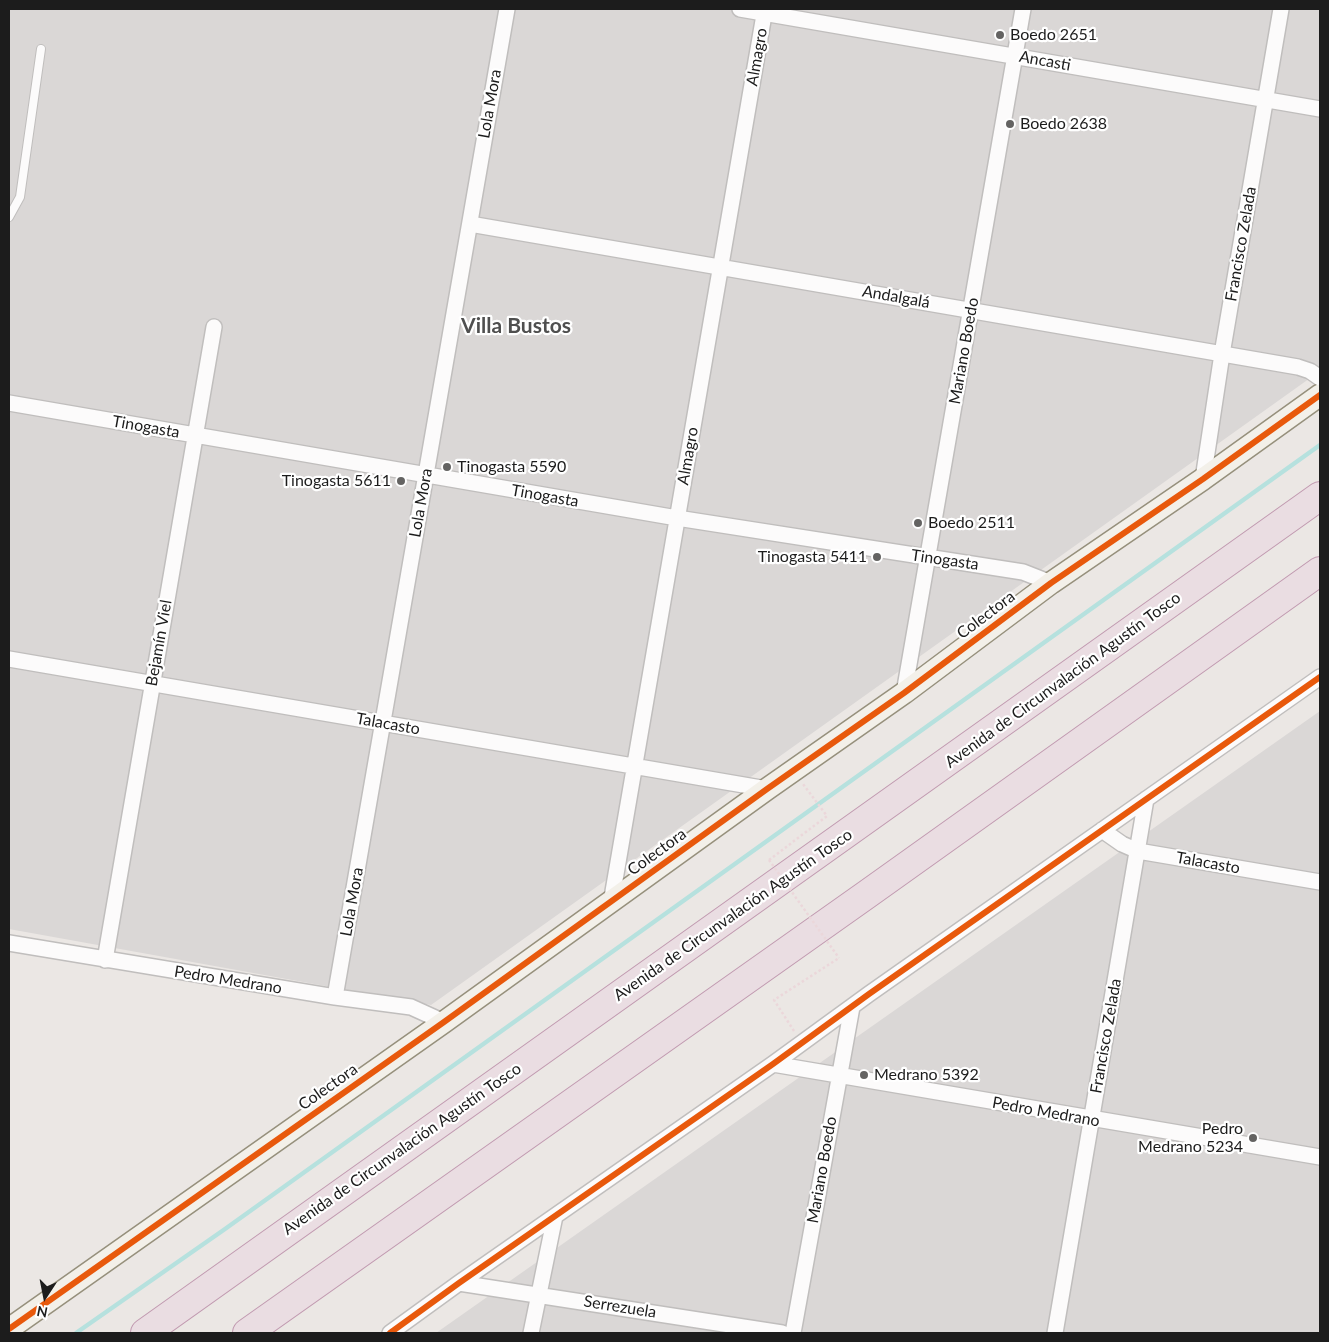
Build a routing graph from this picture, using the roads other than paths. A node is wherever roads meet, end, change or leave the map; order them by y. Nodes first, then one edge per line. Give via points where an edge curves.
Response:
1 (507, 9) edge
2 (740, 9) edge
3 (1023, 9) edge
4 (1281, 9) edge
5 (764, 11) edge
6 (41, 49) dead end
7 (1015, 56) junction
8 (1266, 100) junction
9 (1320, 109) edge
10 (9, 217) edge
11 (470, 224) junction
12 (720, 267) junction
13 (971, 310) junction
14 (214, 327) dead end
15 (1222, 354) junction
16 (1320, 378) edge
17 (1320, 395) edge
18 (9, 403) edge
19 (195, 435) junction
20 (426, 475) junction
21 (1203, 479) junction
22 (1320, 496) edge
23 (677, 518) junction
24 (927, 558) junction
25 (1320, 570) edge
26 (1051, 583) junction
27 (9, 659) edge
28 (1320, 676) edge
29 (152, 684) junction
30 (904, 693) junction
31 (383, 724) junction
32 (634, 767) junction
33 (767, 790) junction
34 (1146, 798) junction
35 (1102, 830) junction
36 (1138, 851) junction
37 (1320, 882) edge
38 (611, 903) junction
39 (9, 943) edge
40 (104, 960) junction
41 (335, 997) junction
42 (852, 1008) junction
43 (444, 1022) junction
44 (772, 1064) junction
45 (839, 1076) junction
46 (1092, 1120) junction
47 (1320, 1157) edge
48 (555, 1216) junction
49 (459, 1283) junction
50 (539, 1294) junction
51 (9, 1329) edge
52 (145, 1333) edge
53 (247, 1333) edge
54 (390, 1333) edge
55 (531, 1333) edge
56 (782, 1333) edge
57 (793, 1333) edge
58 (1056, 1333) edge

1 - 11 street, Lola Mora
2 - 5 street, Ancasti
3 - 7 street, Mariano Boedo
4 - 8 street, Francisco Zelada
5 - 7 street, Ancasti
5 - 12 street, Almagro
6 - 10 lane via 20,197
7 - 8 street, Ancasti
7 - 13 street, Mariano Boedo
8 - 9 street, Ancasti
8 - 15 street, Francisco Zelada
11 - 12 street, Andalgalá
11 - 20 street, Lola Mora
12 - 13 street, Andalgalá
12 - 23 street, Almagro
13 - 15 street, Andalgalá
13 - 24 street, Mariano Boedo
14 - 19 street, Bejamín Viel
15 - 16 street, Andalgalá via 1298,367
15 - 21 street, Francisco Zelada
17 - 21 street, Colectora
18 - 19 street, Tinogasta
19 - 20 street, Tinogasta
19 - 29 street, Bejamín Viel
20 - 23 street, Tinogasta
20 - 31 street, Lola Mora
21 - 26 street, Colectora
22 - 52 highway, Avenida de Circunvalación Agustín Tosco
23 - 24 street, Tinogasta
23 - 32 street, Almagro
24 - 26 street, Tinogasta via 1023,572
24 - 30 street, Mariano Boedo
25 - 53 highway
26 - 30 street, Colectora
27 - 29 street, Talacasto
28 - 34 street
29 - 31 street, Talacasto
29 - 40 street, Bejamín Viel
30 - 33 street, Colectora
31 - 32 street, Talacasto
31 - 41 street, Lola Mora
32 - 33 street, Talacasto
32 - 38 street, Almagro
33 - 38 street, Colectora
34 - 35 street
34 - 36 street, Francisco Zelada
35 - 36 street, Talacasto
35 - 42 street
36 - 37 street, Talacasto
36 - 46 street, Francisco Zelada
38 - 43 street, Colectora
39 - 40 street, Pedro Medrano
40 - 41 street, Pedro Medrano
41 - 43 street, Pedro Medrano via 411,1007
42 - 44 street
42 - 45 street, Mariano Boedo
43 - 51 street, Colectora
44 - 45 street, Pedro Medrano
44 - 48 street
45 - 46 street, Pedro Medrano
45 - 57 street, Mariano Boedo
46 - 47 street, Pedro Medrano
46 - 58 street, Francisco Zelada
48 - 49 street
48 - 50 street
49 - 50 street, Serrezuela
49 - 54 street
50 - 55 street
50 - 56 street, Serrezuela

